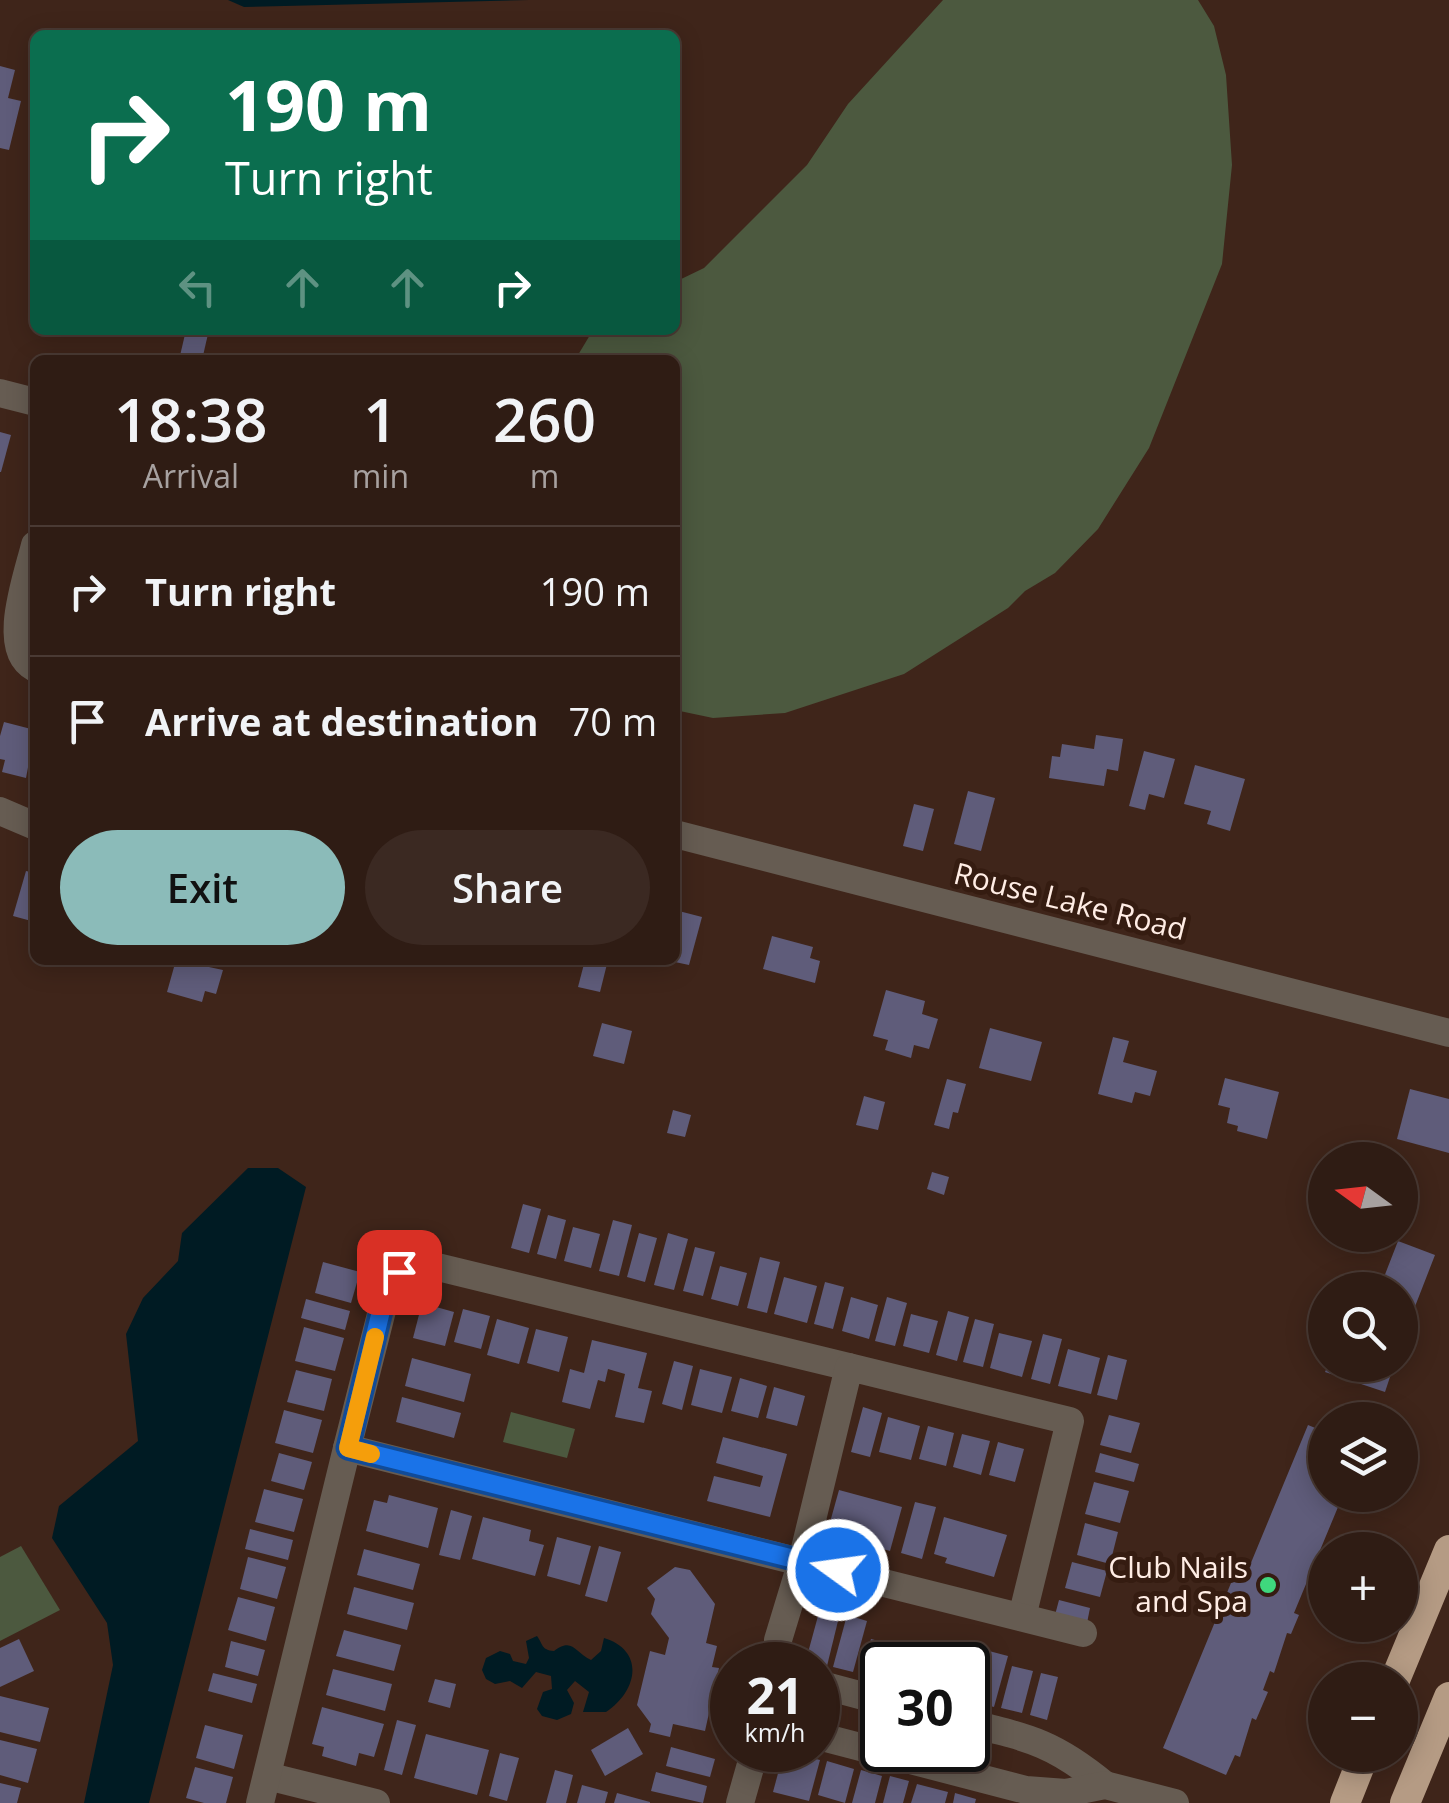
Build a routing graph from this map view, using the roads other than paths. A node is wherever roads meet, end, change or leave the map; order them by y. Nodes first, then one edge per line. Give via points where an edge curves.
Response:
1 (0, 392) edge
2 (30, 401) edge
3 (30, 566) edge
4 (30, 664) edge
5 (0, 811) edge
6 (30, 824) edge
7 (680, 835) edge
8 (1449, 1032) edge
9 (849, 1367) junction
10 (348, 1448) junction
11 (1449, 1550) edge
12 (802, 1561) junction
13 (1022, 1617) junction
14 (1083, 1633) dead end
15 (778, 1642) edge
16 (1402, 1662) edge
17 (1449, 1697) edge
18 (990, 1728) edge
19 (840, 1742) edge
20 (749, 1772) edge
21 (1357, 1772) edge
22 (1105, 1786) junction
23 (264, 1789) edge
24 (376, 1803) edge
25 (740, 1803) edge
26 (1174, 1803) edge
27 (1345, 1803) edge
28 (1405, 1803) edge

1 - 2 street
3 - 4 street via 14,643
5 - 6 street
7 - 8 street, Rouse Lake Road
9 - 10 street via 416,1262 388,1282
9 - 12 street
9 - 13 street via 1070,1421
10 - 12 street
10 - 23 street
11 - 16 highway
12 - 13 street
12 - 15 street
13 - 14 street
17 - 28 highway
18 - 22 street via 1042,1742
19 - 22 street via 1026,1790 1066,1793
20 - 25 street
21 - 27 highway
22 - 26 street
23 - 24 street

